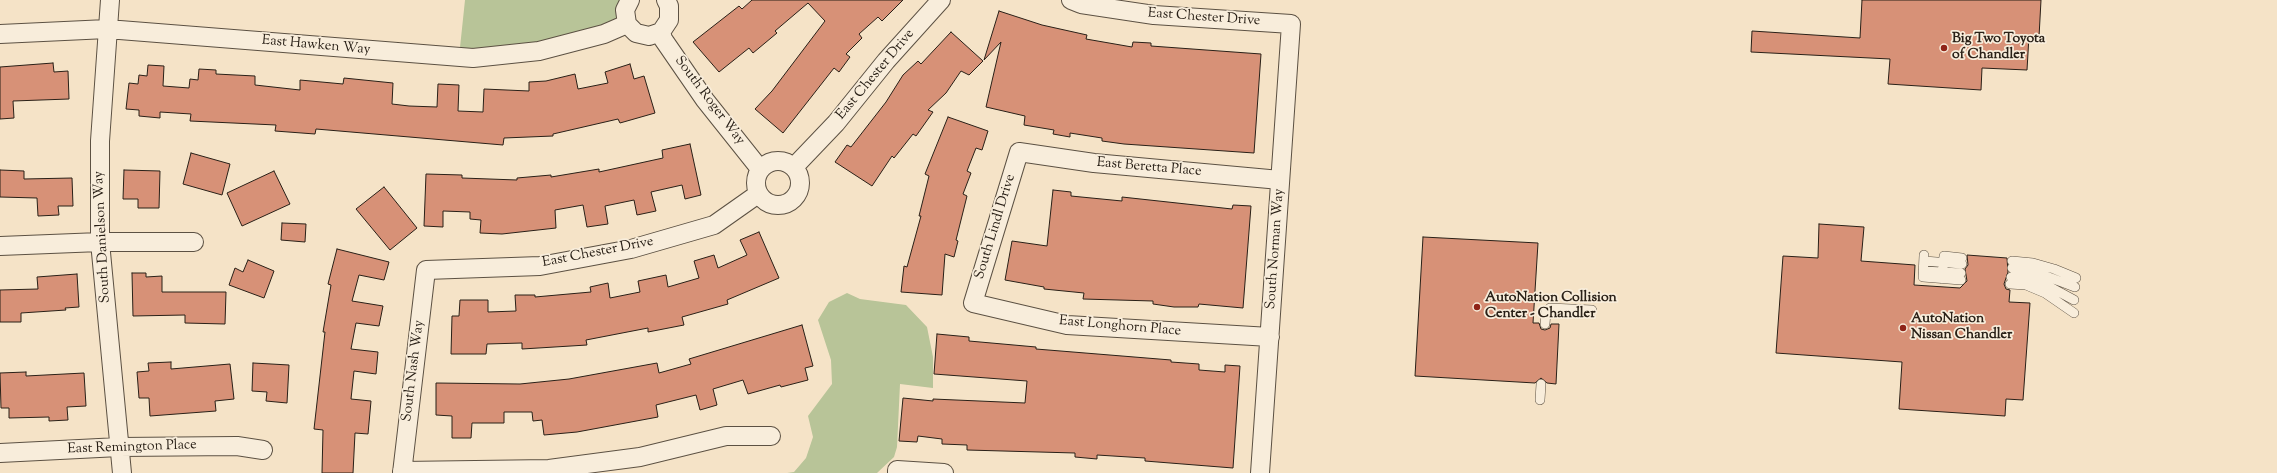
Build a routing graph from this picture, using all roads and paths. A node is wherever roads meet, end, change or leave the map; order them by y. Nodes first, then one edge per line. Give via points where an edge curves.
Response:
1 (110, 0) edge
2 (630, 0) edge
3 (941, 0) edge
4 (1071, 0) edge
5 (672, 2) edge
6 (627, 24) junction
7 (1291, 24) joint
8 (107, 29) junction
9 (661, 32) junction
10 (0, 34) edge
11 (1019, 152) joint
12 (794, 167) junction
13 (760, 169) junction
14 (1280, 180) junction
15 (758, 194) junction
16 (100, 242) junction
17 (194, 242) dead end
18 (0, 246) edge
19 (1943, 267) junction
20 (426, 270) joint
21 (2011, 273) junction
22 (2075, 283) dead end
23 (2074, 300) dead end
24 (973, 303) joint
25 (1592, 310) dead end
26 (2074, 313) dead end
27 (1545, 324) dead end
28 (1270, 337) junction
29 (1541, 384) dead end
30 (1540, 400) dead end
31 (771, 436) dead end
32 (120, 447) junction
33 (263, 450) dead end
34 (0, 453) edge
35 (897, 471) edge
36 (402, 472) edge
37 (122, 473) edge
38 (944, 473) edge
39 (1260, 473) edge

1 - 8 street, South Danielson Way
2 - 6 street via 625,10
3 - 12 street, East Chester Drive via 886,61 836,123
4 - 7 street, East Chester Drive via 1081,4 1154,15
5 - 9 street via 669,20
6 - 8 street, East Hawken Way via 604,34 539,51 473,58
6 - 9 street via 643,35 656,35
7 - 14 street, South Norman Way
8 - 10 street, East Hawken Way
8 - 16 street, South Danielson Way via 100,141
9 - 13 street, South Roger Way via 663,39 705,100
11 - 14 street, East Beretta Place via 1094,163
11 - 24 street, South Lindl Drive
12 - 13 street via 788,162 773,161
12 - 15 street via 798,173 800,188 792,200 785,204 770,204
13 - 15 street via 755,181
14 - 28 street, South Norman Way
15 - 20 street, East Chester Drive via 714,225 631,249 540,266
16 - 17 street
16 - 18 street
16 - 32 street, South Danielson Way
19 - 19 lane via 1961,269
19 - 19 lane via 1923,278 1924,262
20 - 36 street, South Nash Way
21 - 22 lane via 2030,270
21 - 23 lane via 2048,286
21 - 26 lane via 2026,285 2045,293
24 - 28 street, East Longhorn Place via 1067,325
25 - 27 lane via 1550,308 1546,312
28 - 39 street, South Norman Way
29 - 30 lane
31 - 36 street via 726,436 640,457 549,469
32 - 33 street, East Remington Place via 237,446
32 - 34 street, East Remington Place
32 - 37 street, South Danielson Way
35 - 38 street

